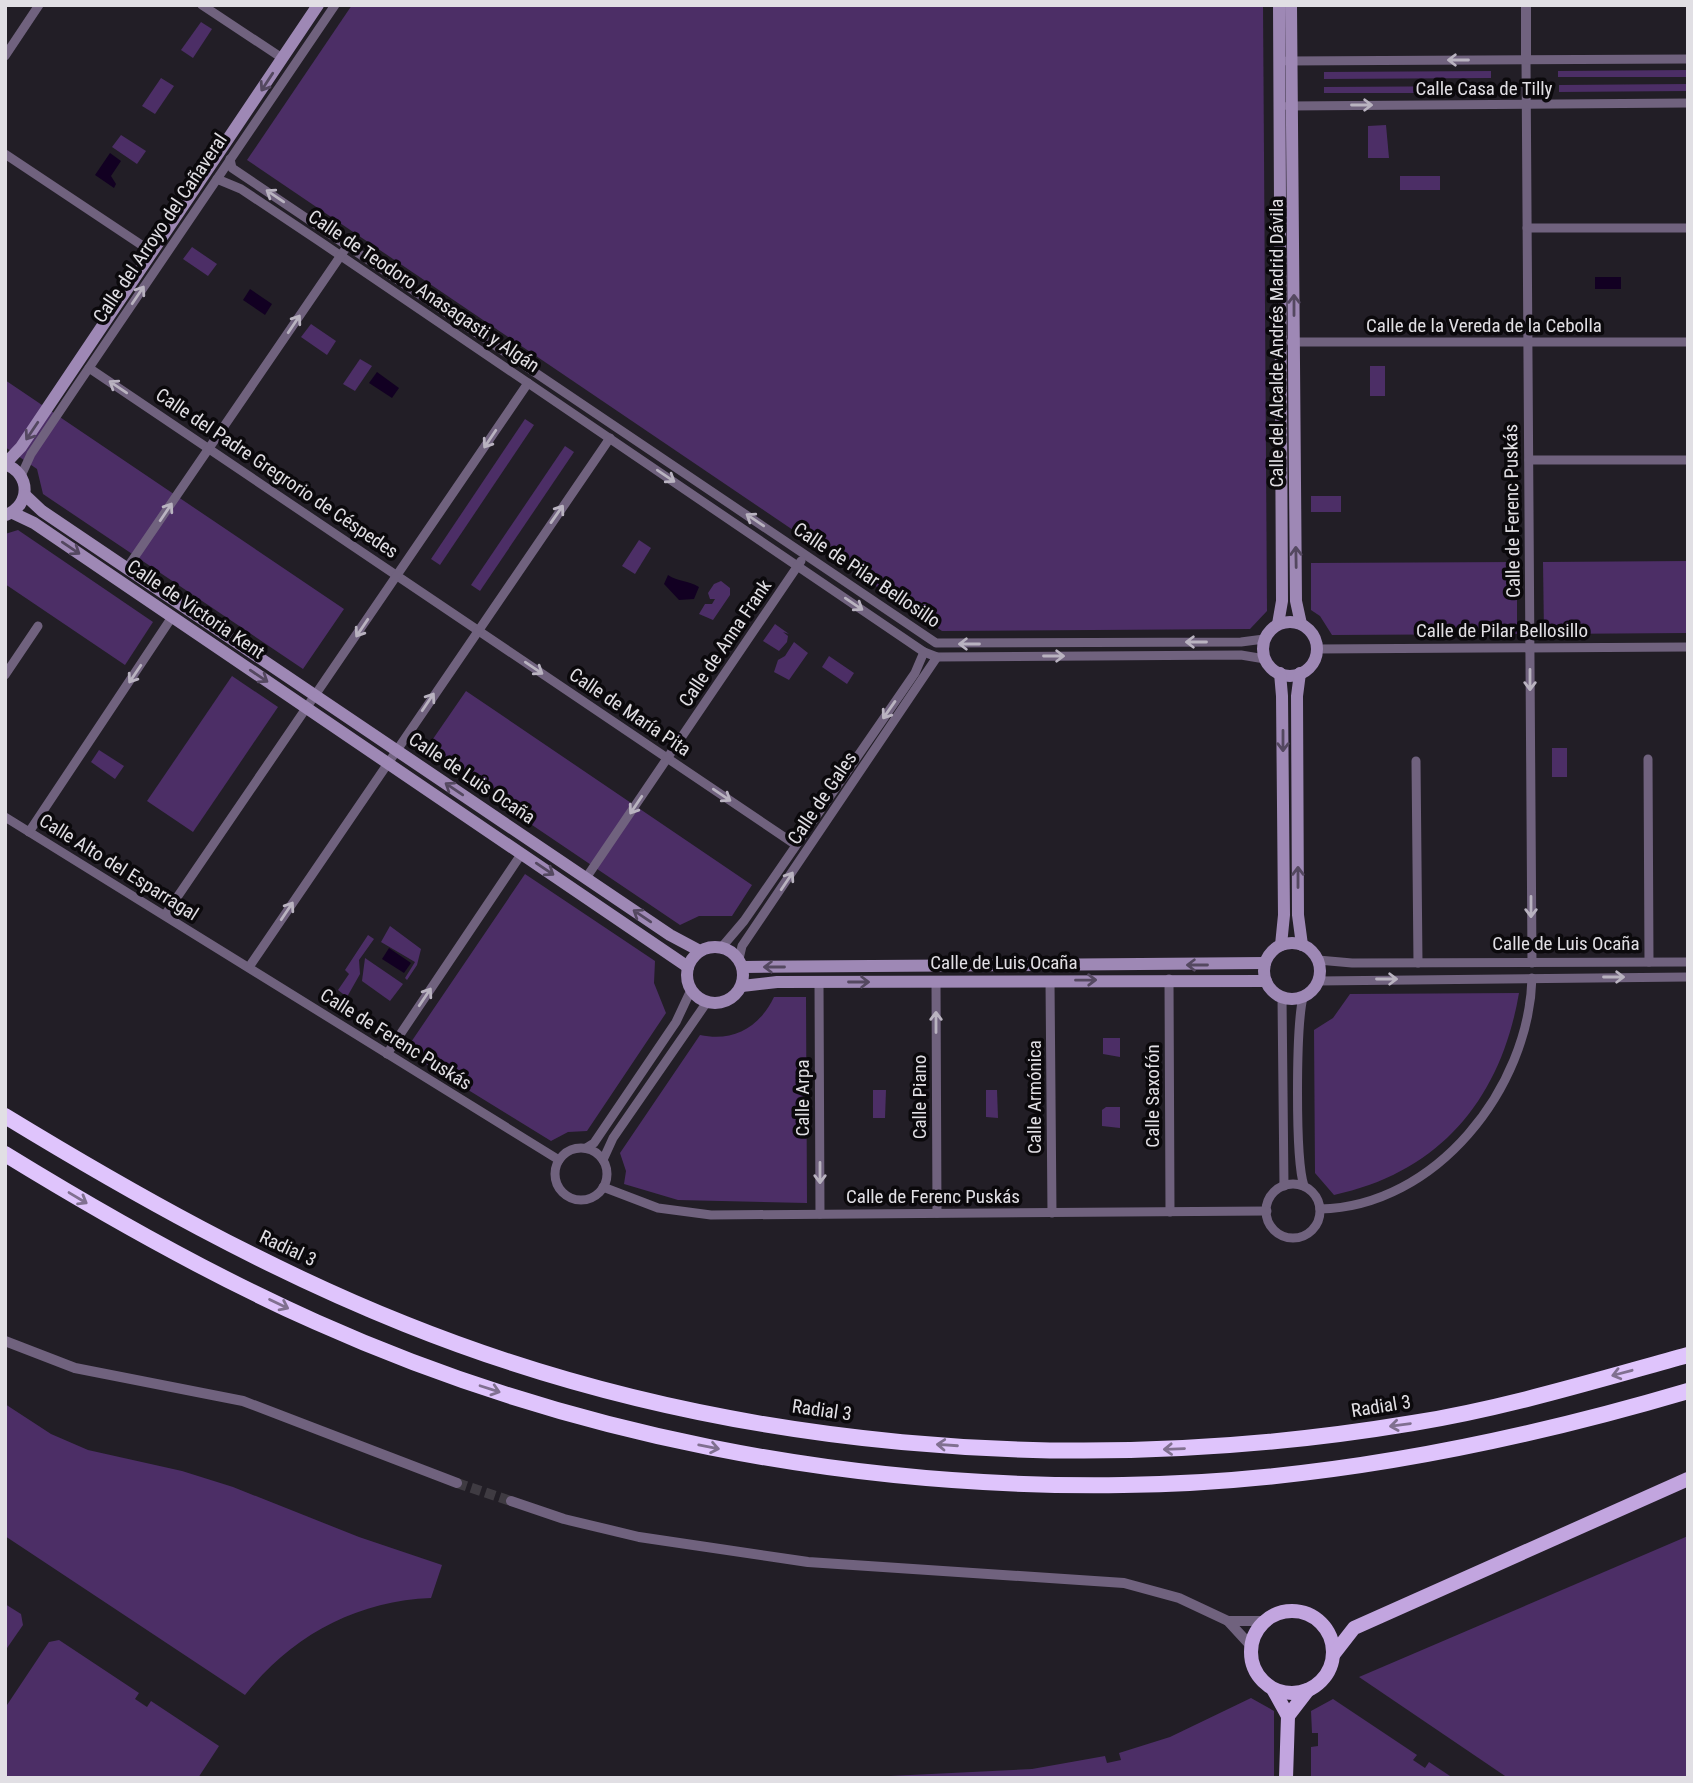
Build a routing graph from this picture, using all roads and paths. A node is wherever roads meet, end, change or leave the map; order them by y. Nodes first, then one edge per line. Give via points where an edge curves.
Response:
1 (40, 5) edge
2 (202, 5) edge
3 (318, 5) edge
4 (335, 5) edge
5 (1279, 5) edge
6 (1291, 5) edge
7 (1526, 5) edge
8 (5, 56) edge
9 (282, 58) junction
10 (1526, 59) junction
11 (1688, 60) edge
12 (1279, 61) junction
13 (1293, 61) junction
14 (1688, 103) edge
15 (1526, 105) junction
16 (1279, 106) junction
17 (1294, 106) junction
18 (5, 154) edge
19 (230, 159) junction
20 (217, 178) junction
21 (1527, 228) junction
22 (1688, 228) edge
23 (348, 245) junction
24 (152, 252) junction
25 (340, 256) junction
26 (1279, 342) junction
27 (1294, 342) junction
28 (1527, 342) junction
29 (1688, 342) edge
30 (89, 368) junction
31 (528, 383) junction
32 (575, 399) joint
33 (610, 438) junction
34 (210, 449) junction
35 (1529, 460) junction
36 (1688, 460) edge
37 (5, 464) edge
38 (21, 476) junction
39 (25, 495) junction
40 (9, 514) edge
41 (806, 555) junction
42 (798, 566) junction
43 (127, 568) junction
44 (398, 575) junction
45 (445, 607) joint
46 (172, 617) junction
47 (1278, 624) junction
48 (1301, 624) junction
49 (38, 626) dead end
50 (478, 629) junction
51 (1264, 639) junction
52 (1688, 647) edge
53 (1530, 648) junction
54 (1316, 649) junction
55 (924, 652) junction
56 (937, 657) junction
57 (1265, 659) junction
58 (1280, 673) junction
59 (1300, 673) junction
60 (5, 675) edge
61 (316, 696) junction
62 (308, 708) junction
63 (364, 728) joint
64 (355, 740) joint
65 (396, 750) junction
66 (667, 758) junction
67 (1648, 759) dead end
68 (1416, 761) dead end
69 (387, 762) junction
70 (5, 817) edge
71 (29, 832) junction
72 (796, 845) junction
73 (522, 853) junction
74 (586, 878) junction
75 (164, 915) junction
76 (1281, 945) junction
77 (1302, 945) junction
78 (215, 947) joint
79 (721, 948) junction
80 (700, 951) junction
81 (1318, 960) junction
82 (1649, 962) junction
83 (1688, 962) edge
84 (741, 963) junction
85 (1265, 963) junction
86 (1418, 963) junction
87 (1532, 963) junction
88 (249, 967) junction
89 (688, 967) junction
90 (1688, 977) edge
91 (1532, 978) junction
92 (1169, 979) junction
93 (1051, 981) junction
94 (1266, 981) junction
95 (1318, 981) junction
96 (819, 982) junction
97 (936, 982) junction
98 (742, 986) junction
99 (691, 990) junction
100 (1282, 997) junction
101 (1303, 997) junction
102 (707, 1002) junction
103 (387, 1054) junction
104 (5, 1116) edge
105 (586, 1149) junction
106 (5, 1154) edge
107 (559, 1160) junction
108 (603, 1160) junction
109 (1284, 1186) junction
110 (1304, 1186) junction
111 (603, 1187) junction
112 (1320, 1209) junction
113 (1266, 1211) junction
114 (1170, 1212) junction
115 (937, 1213) junction
116 (1052, 1213) junction
117 (820, 1214) junction
118 (5, 1341) edge
119 (1688, 1355) edge
120 (1688, 1391) edge
121 (1688, 1479) edge
122 (457, 1483) tunnel mouth
123 (511, 1501) tunnel mouth
124 (1228, 1621) junction
125 (1264, 1621) junction
126 (1321, 1622) junction
127 (1354, 1628) junction
128 (1251, 1646) junction
129 (1333, 1655) junction
130 (1273, 1689) junction
131 (1308, 1690) junction
132 (1288, 1716) junction
133 (1286, 1778) edge

1 - 8 street
2 - 9 street
3 - 9 main road, Calle del Arroyo del Cañaveral
4 - 19 street, Calle del Arroyo del Cañaveral
5 - 12 main road, Calle del Alcalde Andrés Madrid Dávila
6 - 13 main road, Calle del Alcalde Andrés Madrid Dávila
7 - 10 street
9 -> 24 main road, Calle del Arroyo del Cañaveral
10 - 11 street, Calle Casa de Tilly
10 -> 13 street, Calle Casa de Tilly
10 - 15 street, Calle de Ferenc Puskás
12 - 13 street, Calle Casa de Tilly
12 - 16 main road, Calle del Alcalde Andrés Madrid Dávila
13 - 17 main road, Calle del Alcalde Andrés Madrid Dávila
14 - 15 street, Calle Casa de Tilly
17 -> 15 street, Calle Casa de Tilly
15 - 21 street, Calle de Ferenc Puskás
16 - 17 street, Calle Casa de Tilly
16 - 26 main road, Calle del Alcalde Andrés Madrid Dávila
27 -> 17 main road, Calle del Alcalde Andrés Madrid Dávila
18 - 24 street
19 - 20 street, Calle del Arroyo del Cañaveral
23 -> 19 street, Calle de Teodoro Anasagasti y Algán via 232,168
20 - 25 street, Calle de Teodoro Anasagasti y Algán via 241,189
30 -> 20 street, Calle del Arroyo del Cañaveral
21 - 22 street
21 - 28 street, Calle de Ferenc Puskás
23 - 25 street
23 - 32 street, Calle de Teodoro Anasagasti y Algán
24 -> 37 main road, Calle del Arroyo del Cañaveral
25 - 31 street, Calle de Teodoro Anasagasti y Algán
34 -> 25 street
26 - 27 street, Calle de la Vereda de la Cebolla
26 - 47 main road, Calle del Alcalde Andrés Madrid Dávila via 1282,601
27 - 28 street, Calle de la Vereda de la Cebolla
48 -> 27 main road, Calle del Alcalde Andrés Madrid Dávila via 1296,601
28 - 29 street, Calle de la Vereda de la Cebolla
28 - 35 street, Calle de Ferenc Puskás
34 -> 30 street, Calle del Padre Gregrorio de Céspedes
30 - 38 street, Calle del Arroyo del Cañaveral
31 - 33 street, Calle de Teodoro Anasagasti y Algán
31 -> 44 street
41 -> 32 street, Calle de Pilar Bellosillo
33 -> 42 street, Calle de Pilar Bellosillo
50 -> 33 street
43 -> 34 street
34 - 44 street, Calle del Padre Gregrorio de Céspedes
35 - 36 street
35 - 53 street, Calle de Ferenc Puskás
37 - 38 main road
38 - 39 main road
39 - 40 main road
39 - 43 main road, Calle de Victoria Kent
40 -> 46 main road, Calle de Victoria Kent via 34,523
41 - 42 street, Calle de Anna Frank
51 -> 41 street, Calle de Pilar Bellosillo via 936,643
42 -> 55 street, Calle de Pilar Bellosillo
42 - 66 street, Calle de Anna Frank
43 - 61 main road, Calle de Victoria Kent
44 - 45 street, Calle del Padre Gregrorio de Céspedes
44 -> 61 street
45 - 50 street, Calle de María Pita
46 -> 62 main road, Calle de Victoria Kent
46 -> 71 street
47 - 48 main road
47 - 51 main road
48 - 54 main road via 1314,637
49 - 60 street
65 -> 50 street
50 -> 66 street, Calle de María Pita
51 - 57 main road
52 - 53 street, Calle de Pilar Bellosillo
53 - 54 street, Calle de Pilar Bellosillo
53 -> 87 street, Calle de Ferenc Puskás
54 - 59 main road via 1314,661
55 - 56 street, Calle de Pilar Bellosillo
55 -> 72 street, Calle de Gales via 915,673
56 -> 57 street, Calle de Pilar Bellosillo via 1241,655
84 -> 56 street, Calle de Gales via 742,946
57 - 58 main road
58 - 59 main road
58 -> 76 main road
77 -> 59 main road via 1298,915
61 - 62 street
61 - 63 main road, Calle de Victoria Kent
62 - 64 main road, Calle de Victoria Kent
62 - 75 street
63 - 65 main road, Calle de Luis Ocaña
64 - 69 main road, Calle de Luis Ocaña
65 - 69 street
74 -> 65 main road, Calle de Luis Ocaña
66 -> 72 street, Calle de María Pita
66 -> 74 street, Calle de Anna Frank
67 - 82 street
68 - 86 street
69 - 73 main road, Calle de Luis Ocaña
88 -> 69 street
70 - 71 street, Calle Alto del Esparragal
71 - 75 street, Calle Alto del Esparragal
72 - 79 street, Calle de Gales via 732,939
73 -> 89 main road, Calle de Luis Ocaña
103 -> 73 street
80 -> 74 main road, Calle de Luis Ocaña
75 - 78 street, Calle Alto del Esparragal
76 - 77 main road
76 - 85 main road
77 - 81 main road
78 - 88 street, Calle de Ferenc Puskás
79 - 80 main road
79 - 84 main road
80 - 89 main road
81 - 86 street, Calle de Luis Ocaña
81 - 95 main road
82 - 83 street, Calle de Luis Ocaña
82 - 87 street, Calle de Luis Ocaña
85 -> 84 main road, Calle de Luis Ocaña
84 - 98 main road
85 - 94 main road
86 - 87 street, Calle de Luis Ocaña
88 - 103 street, Calle de Ferenc Puskás
89 - 99 main road
91 -> 90 street, Calle de Luis Ocaña
95 -> 91 street, Calle de Luis Ocaña
91 - 112 street via 1527,1021 1515,1061 1492,1105 1468,1135 1439,1162 1405,1184 1359,1202
93 -> 92 main road, Calle de Luis Ocaña
92 - 94 main road, Calle de Luis Ocaña
92 - 114 street, Calle Saxofón
93 - 97 main road, Calle de Luis Ocaña
93 - 116 street, Calle Armónica
94 - 100 main road
95 - 101 main road
96 -> 97 main road, Calle de Luis Ocaña
96 - 98 main road, Calle de Luis Ocaña
96 -> 117 street, Calle Arpa
115 -> 97 street, Calle Piano
98 - 102 main road via 728,1001
99 - 102 main road
99 - 105 street via 676,1022
100 - 101 main road
100 - 109 street
101 - 110 street via 1299,1031
102 - 108 street
103 - 107 street, Calle de Ferenc Puskás
119 -> 104 highway, Radial 3 via 1535,1397 1417,1422 1304,1439 1175,1450 1031,1450 802,1429 670,1405 568,1380 408,1325 223,1241
105 - 107 street via 571,1150
105 - 108 street
106 -> 120 highway via 154,1242 316,1322 398,1356 593,1421 811,1465 1012,1482 1124,1485 1225,1479 1419,1455 1596,1418
107 - 111 street via 557,1184 567,1196 583,1200
108 - 111 street via 607,1174
109 - 110 street
109 - 113 street via 1271,1196
110 - 112 street via 1317,1198
111 - 117 street, Calle de Ferenc Puskás via 658,1208 690,1214
112 - 113 street via 1310,1232 1291,1237 1274,1229
113 - 114 street, Calle de Ferenc Puskás
114 - 116 street, Calle de Ferenc Puskás
115 - 116 street, Calle de Ferenc Puskás
115 - 117 street, Calle de Ferenc Puskás
118 - 122 street via 75,1368 243,1401
121 - 127 main road
123 - 124 street via 639,1537 796,1560 1124,1583 1179,1598
124 - 125 street
124 - 128 street
125 - 126 main road via 1296,1610
125 - 128 main road
126 - 127 main road
126 - 129 main road
127 - 129 main road
128 - 130 main road via 1255,1671
129 - 131 main road via 1326,1676
130 - 131 main road
130 - 132 main road
131 - 132 main road
132 - 133 main road

